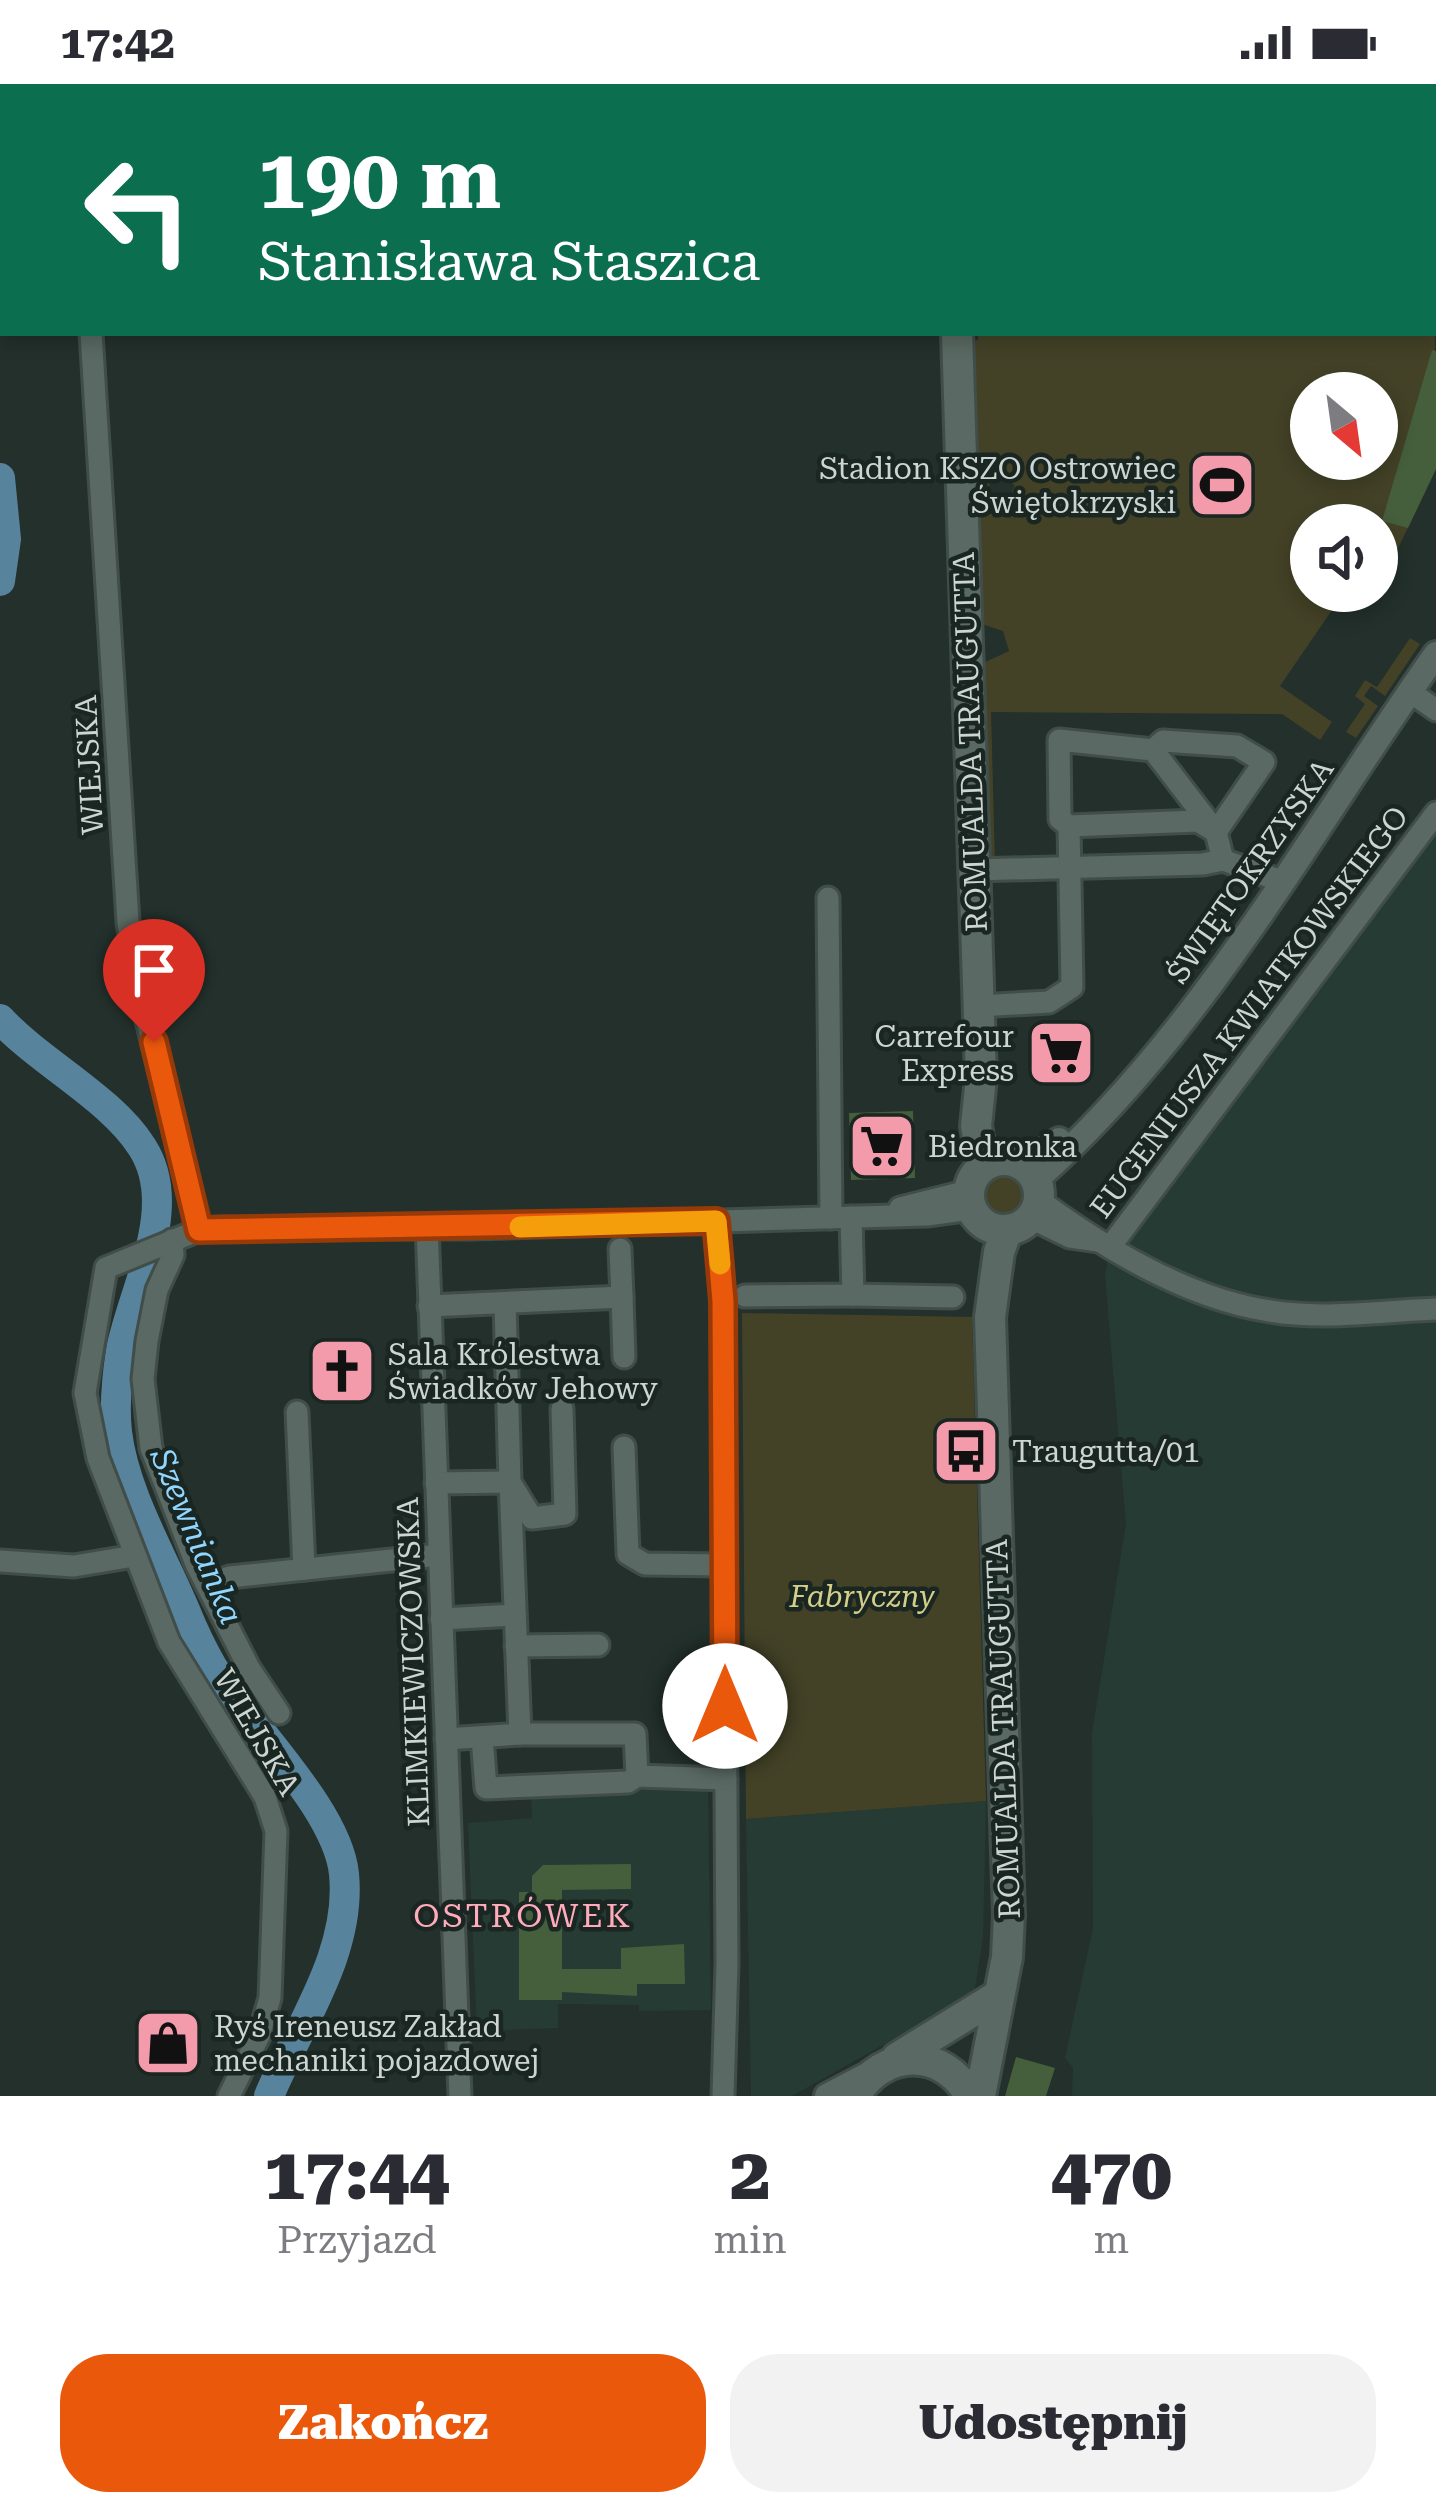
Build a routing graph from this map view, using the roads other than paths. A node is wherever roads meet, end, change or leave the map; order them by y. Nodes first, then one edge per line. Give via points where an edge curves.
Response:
1 (91, 336) edge
2 (957, 336) edge
3 (1436, 654) edge
4 (1409, 692) junction
5 (1436, 710) edge
6 (1153, 750) junction
7 (1436, 813) edge
8 (1069, 826) junction
9 (1216, 832) junction
10 (1223, 860) junction
11 (1069, 865) junction
12 (974, 870) junction
13 (1281, 881) junction
14 (828, 898) dead end
15 (979, 1006) junction
16 (1004, 1195) junction
17 (841, 1218) junction
18 (716, 1221) junction
19 (427, 1226) junction
20 (199, 1230) junction
21 (172, 1240) junction
22 (1104, 1244) junction
23 (620, 1249) dead end
24 (853, 1295) junction
25 (745, 1296) dead end
26 (622, 1297) junction
27 (953, 1297) dead end
28 (506, 1303) junction
29 (429, 1306) junction
30 (1436, 1309) edge
31 (624, 1358) dead end
32 (562, 1409) dead end
33 (297, 1412) dead end
34 (624, 1447) dead end
35 (436, 1483) junction
36 (510, 1483) junction
37 (134, 1556) junction
38 (439, 1556) junction
39 (0, 1561) edge
40 (724, 1565) junction
41 (304, 1570) junction
42 (207, 1586) junction
43 (515, 1616) junction
44 (441, 1618) junction
45 (598, 1645) dead end
46 (516, 1646) junction
47 (279, 1713) dead end
48 (520, 1734) junction
49 (482, 1737) junction
50 (446, 1739) junction
51 (637, 1776) junction
52 (726, 1779) junction
53 (1000, 1996) junction
54 (883, 2066) junction
55 (229, 2096) edge
56 (460, 2096) edge
57 (723, 2096) edge
58 (827, 2096) edge
59 (855, 2096) edge
60 (970, 2096) edge
61 (980, 2096) edge

1 - 20 street, WIEJSKA via 128,922
2 - 12 main road, ROMUALDA TRAUGUTTA
3 - 4 street, ŚWIĘTOKRZYSKA
4 - 5 street
4 - 13 street, ŚWIĘTOKRZYSKA
6 - 8 street via 1059,740 1060,819
6 - 9 street
6 - 9 street via 1163,741 1237,746 1264,762
7 - 22 street, EUGENIUSZA KWIATKOWSKIEGO
8 - 9 street via 1198,821
8 - 11 street
9 - 10 street
10 - 11 street
10 - 13 street
11 - 12 street
11 - 15 street via 1072,987 1049,1002
12 - 15 main road, ROMUALDA TRAUGUTTA
13 - 16 street, ŚWIĘTOKRZYSKA via 1149,1064
14 - 17 street
15 - 16 main road, ROMUALDA TRAUGUTTA via 981,1078
16 - 17 street
16 - 22 street via 1070,1237
16 - 53 main road, ROMUALDA TRAUGUTTA via 990,1317 1010,1915
17 - 18 street
17 - 24 street
18 - 19 street
18 - 40 street
19 - 20 street
19 - 29 street, KLIMKIEWICZOWSKA
20 - 21 street, WIEJSKA
21 - 37 street, WIEJSKA via 102,1275 86,1393 98,1458
21 - 42 street, WIEJSKA via 143,1379 151,1448
22 - 30 street via 1213,1296 1270,1312
23 - 26 street
24 - 25 street
24 - 27 street
26 - 28 street
26 - 31 street
28 - 29 street
28 - 36 street
29 - 35 street, KLIMKIEWICZOWSKA
32 - 36 street via 566,1514 532,1518
33 - 41 street
34 - 40 street via 628,1554 645,1564
35 - 36 street
35 - 38 street, KLIMKIEWICZOWSKA
36 - 43 street
37 - 39 street via 74,1566
37 - 55 street, WIEJSKA via 169,1642 270,1806 276,1832 270,1999
38 - 41 street
38 - 44 street, KLIMKIEWICZOWSKA
40 - 52 street
41 - 42 street
42 - 47 street, WIEJSKA
43 - 44 street
43 - 46 street
44 - 50 street, KLIMKIEWICZOWSKA
45 - 46 street
46 - 48 street
48 - 49 street
48 - 51 street via 635,1734
49 - 50 street
49 - 51 street via 486,1788 628,1783
50 - 56 street, KLIMKIEWICZOWSKA
51 - 52 street
52 - 57 street
53 - 54 main road
53 - 61 main road, ROMUALDA TRAUGUTTA
54 - 58 street
54 - 59 main road
54 - 60 main road via 933,2062

